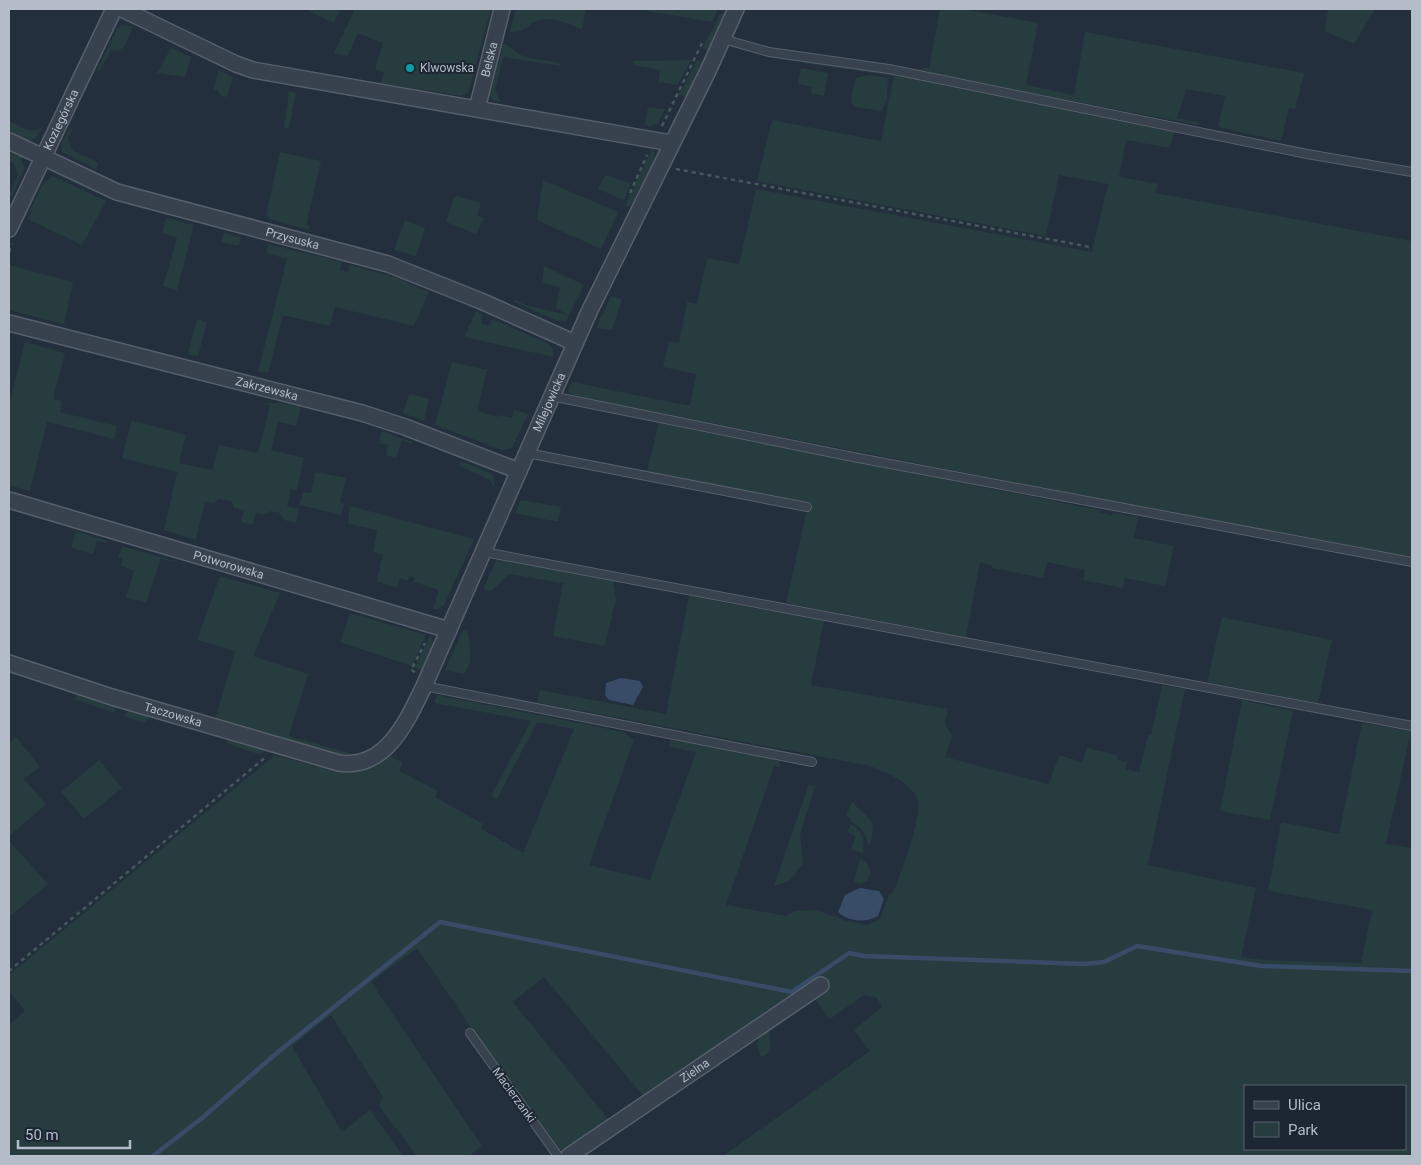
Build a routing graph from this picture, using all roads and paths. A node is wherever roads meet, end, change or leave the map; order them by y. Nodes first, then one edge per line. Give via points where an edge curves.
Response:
1 (114, 9) edge
2 (122, 9) edge
3 (502, 9) edge
4 (736, 9) edge
5 (707, 33) dead end
6 (723, 39) junction
7 (476, 109) junction
8 (653, 139) junction
9 (9, 141) edge
10 (672, 143) junction
11 (42, 157) junction
12 (660, 166) junction
13 (1412, 172) edge
14 (629, 193) dead end
15 (11, 235) edge
16 (1090, 247) dead end
17 (9, 252) edge
18 (9, 322) edge
19 (575, 343) junction
20 (551, 396) junction
21 (527, 453) junction
22 (519, 471) junction
23 (9, 500) edge
24 (807, 508) dead end
25 (484, 552) junction
26 (1412, 562) edge
27 (449, 630) junction
28 (9, 663) edge
29 (424, 686) junction
30 (1412, 726) edge
31 (279, 744) junction
32 (812, 762) dead end
33 (339, 763) joint
34 (9, 971) edge
35 (821, 985) dead end
36 (470, 1033) dead end
37 (558, 1156) edge
38 (569, 1156) edge

1 - 11 street, Koziegórska
2 - 7 street via 253,70
3 - 7 street, Belska
4 - 6 street, Milejowicka
5 - 8 path
6 - 10 street, Milejowicka
6 - 13 lane via 761,50 889,69 1307,154
7 - 8 street
8 - 10 street
8 - 14 path
9 - 11 street, Przysuska
10 - 12 street, Milejowicka
11 - 15 street, Koziegórska
11 - 19 street, Przysuska via 139,200 388,264
12 - 16 path
12 - 19 street, Milejowicka
15 - 17 path
18 - 22 street, Zakrzewska via 362,413
19 - 20 street, Milejowicka
20 - 21 street, Milejowicka
20 - 26 lane via 853,457
21 - 22 street, Milejowicka
21 - 24 lane
22 - 25 street, Milejowicka
23 - 27 street, Potworowska
25 - 27 street, Milejowicka
25 - 30 lane
27 - 29 street, Milejowicka
28 - 31 street, Taczowska via 112,698
29 - 32 lane
29 - 33 street, Milejowicka via 404,725 382,752 360,764
31 - 33 street, Taczowska
31 - 34 path
35 - 38 street, Zielna
36 - 37 lane, Macierzanki

